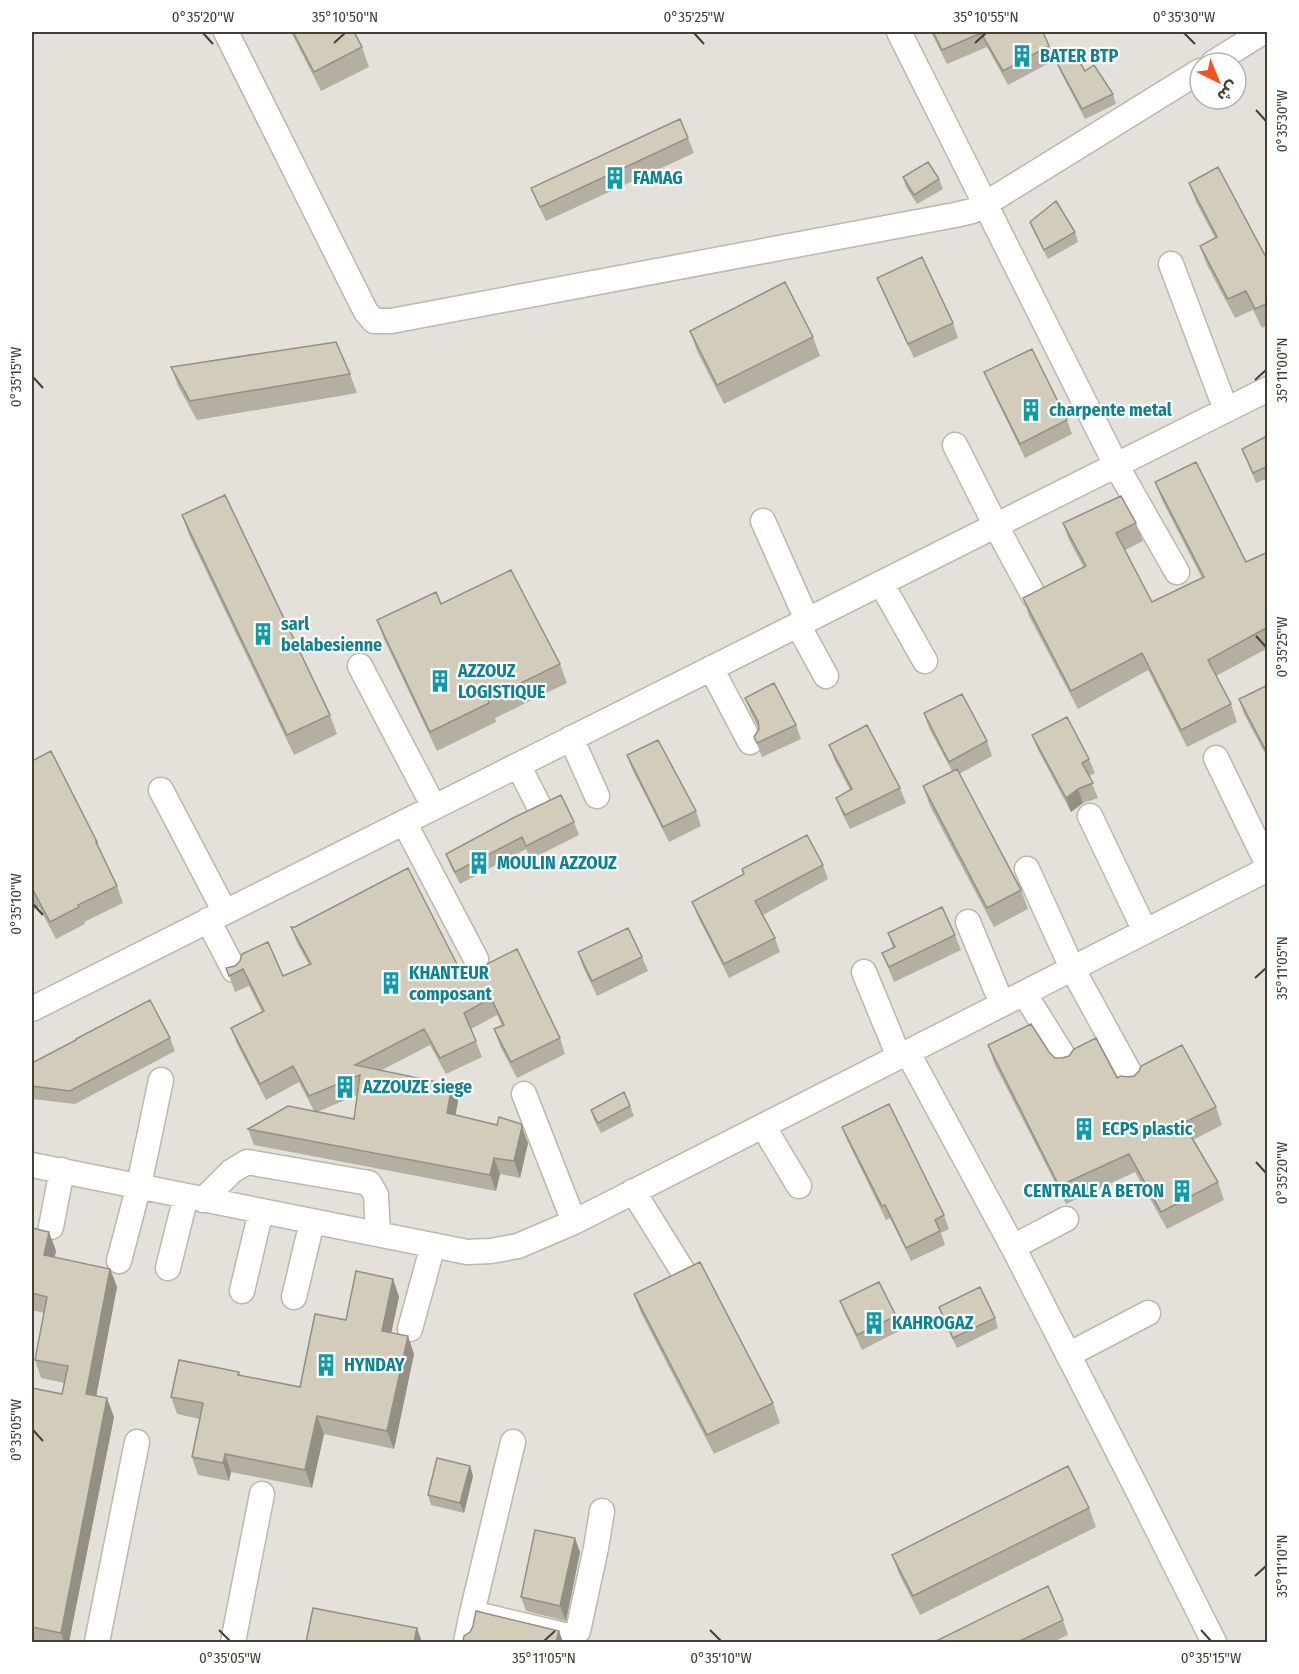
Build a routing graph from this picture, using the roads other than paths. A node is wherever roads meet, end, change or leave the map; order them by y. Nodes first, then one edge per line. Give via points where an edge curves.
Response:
1 (226, 32) edge
2 (899, 32) edge
3 (1263, 32) edge
4 (1232, 51) edge
5 (1188, 78) edge
6 (985, 204) junction
7 (1171, 264) dead end
8 (1268, 390) edge
9 (1226, 410) junction
10 (955, 445) dead end
11 (1116, 465) junction
12 (763, 522) dead end
13 (996, 526) junction
14 (1177, 572) dead end
15 (881, 583) junction
16 (1034, 596) edge
17 (802, 622) junction
18 (925, 661) dead end
19 (360, 666) dead end
20 (711, 668) junction
21 (826, 676) dead end
22 (571, 738) junction
23 (750, 742) dead end
24 (1216, 758) dead end
25 (518, 765) junction
26 (161, 790) dead end
27 (597, 796) dead end
28 (538, 804) edge
29 (434, 807) junction
30 (1090, 816) dead end
31 (404, 822) junction
32 (1268, 867) edge
33 (1027, 869) dead end
34 (216, 916) junction
35 (968, 922) dead end
36 (1145, 931) junction
37 (476, 959) dead end
38 (1072, 968) junction
39 (234, 970) edge
40 (864, 972) dead end
41 (1024, 993) junction
42 (1002, 1004) junction
43 (32, 1009) edge
44 (903, 1055) junction
45 (1067, 1062) edge
46 (161, 1080) dead end
47 (1134, 1081) edge
48 (524, 1094) dead end
49 (763, 1126) junction
50 (32, 1165) edge
51 (62, 1170) junction
52 (139, 1185) junction
53 (799, 1186) dead end
54 (633, 1191) junction
55 (194, 1198) junction
56 (261, 1212) junction
57 (1066, 1219) dead end
58 (312, 1222) junction
59 (574, 1222) junction
60 (51, 1227) dead end
61 (378, 1234) junction
62 (433, 1245) junction
63 (1013, 1247) junction
64 (119, 1261) dead end
65 (168, 1268) dead end
66 (684, 1273) edge
67 (242, 1291) dead end
68 (294, 1297) dead end
69 (1148, 1313) dead end
70 (410, 1329) dead end
71 (1068, 1355) junction
72 (137, 1442) dead end
73 (513, 1442) dead end
74 (262, 1494) dead end
75 (602, 1511) dead end
76 (472, 1613) junction
77 (97, 1642) edge
78 (233, 1642) edge
79 (466, 1642) edge
80 (1212, 1642) edge

1 - 6 street via 366,312 374,321 391,321 955,215
2 - 6 street
3 - 4 street
5 - 6 street
6 - 11 street
7 - 9 street
8 - 9 street
9 - 11 street
10 - 13 street
11 - 13 street
11 - 14 street
12 - 17 street
13 - 15 street
13 - 16 street
15 - 17 street
15 - 18 street
17 - 20 street
17 - 21 street
19 - 29 street
20 - 22 street
20 - 23 street
22 - 25 street
22 - 27 street
24 - 32 street
25 - 28 street
25 - 29 street
26 - 34 street
29 - 31 street
30 - 36 street
31 - 34 street
31 - 37 street
32 - 36 street
33 - 38 street
34 - 39 street
34 - 43 street
35 - 42 street
36 - 38 street
38 - 41 street
38 - 47 street
40 - 44 street
41 - 42 street
41 - 45 street
42 - 44 street
44 - 49 street
44 - 63 street
46 - 52 street
48 - 59 street
49 - 53 street
49 - 54 street
50 - 51 street
51 - 52 street
51 - 60 street
52 - 55 street
52 - 64 street
54 - 59 street
54 - 66 street
55 - 56 street
55 - 61 street via 248,1162 369,1183 376,1196
55 - 65 street
56 - 58 street
56 - 67 street
57 - 63 street
58 - 61 street
58 - 68 street
59 - 62 street via 518,1246 492,1251 467,1252
61 - 62 street
62 - 70 street
63 - 71 street
69 - 71 street
71 - 80 street
72 - 77 street
73 - 76 street
74 - 78 street
75 - 76 street via 575,1634 568,1636
76 - 79 street

